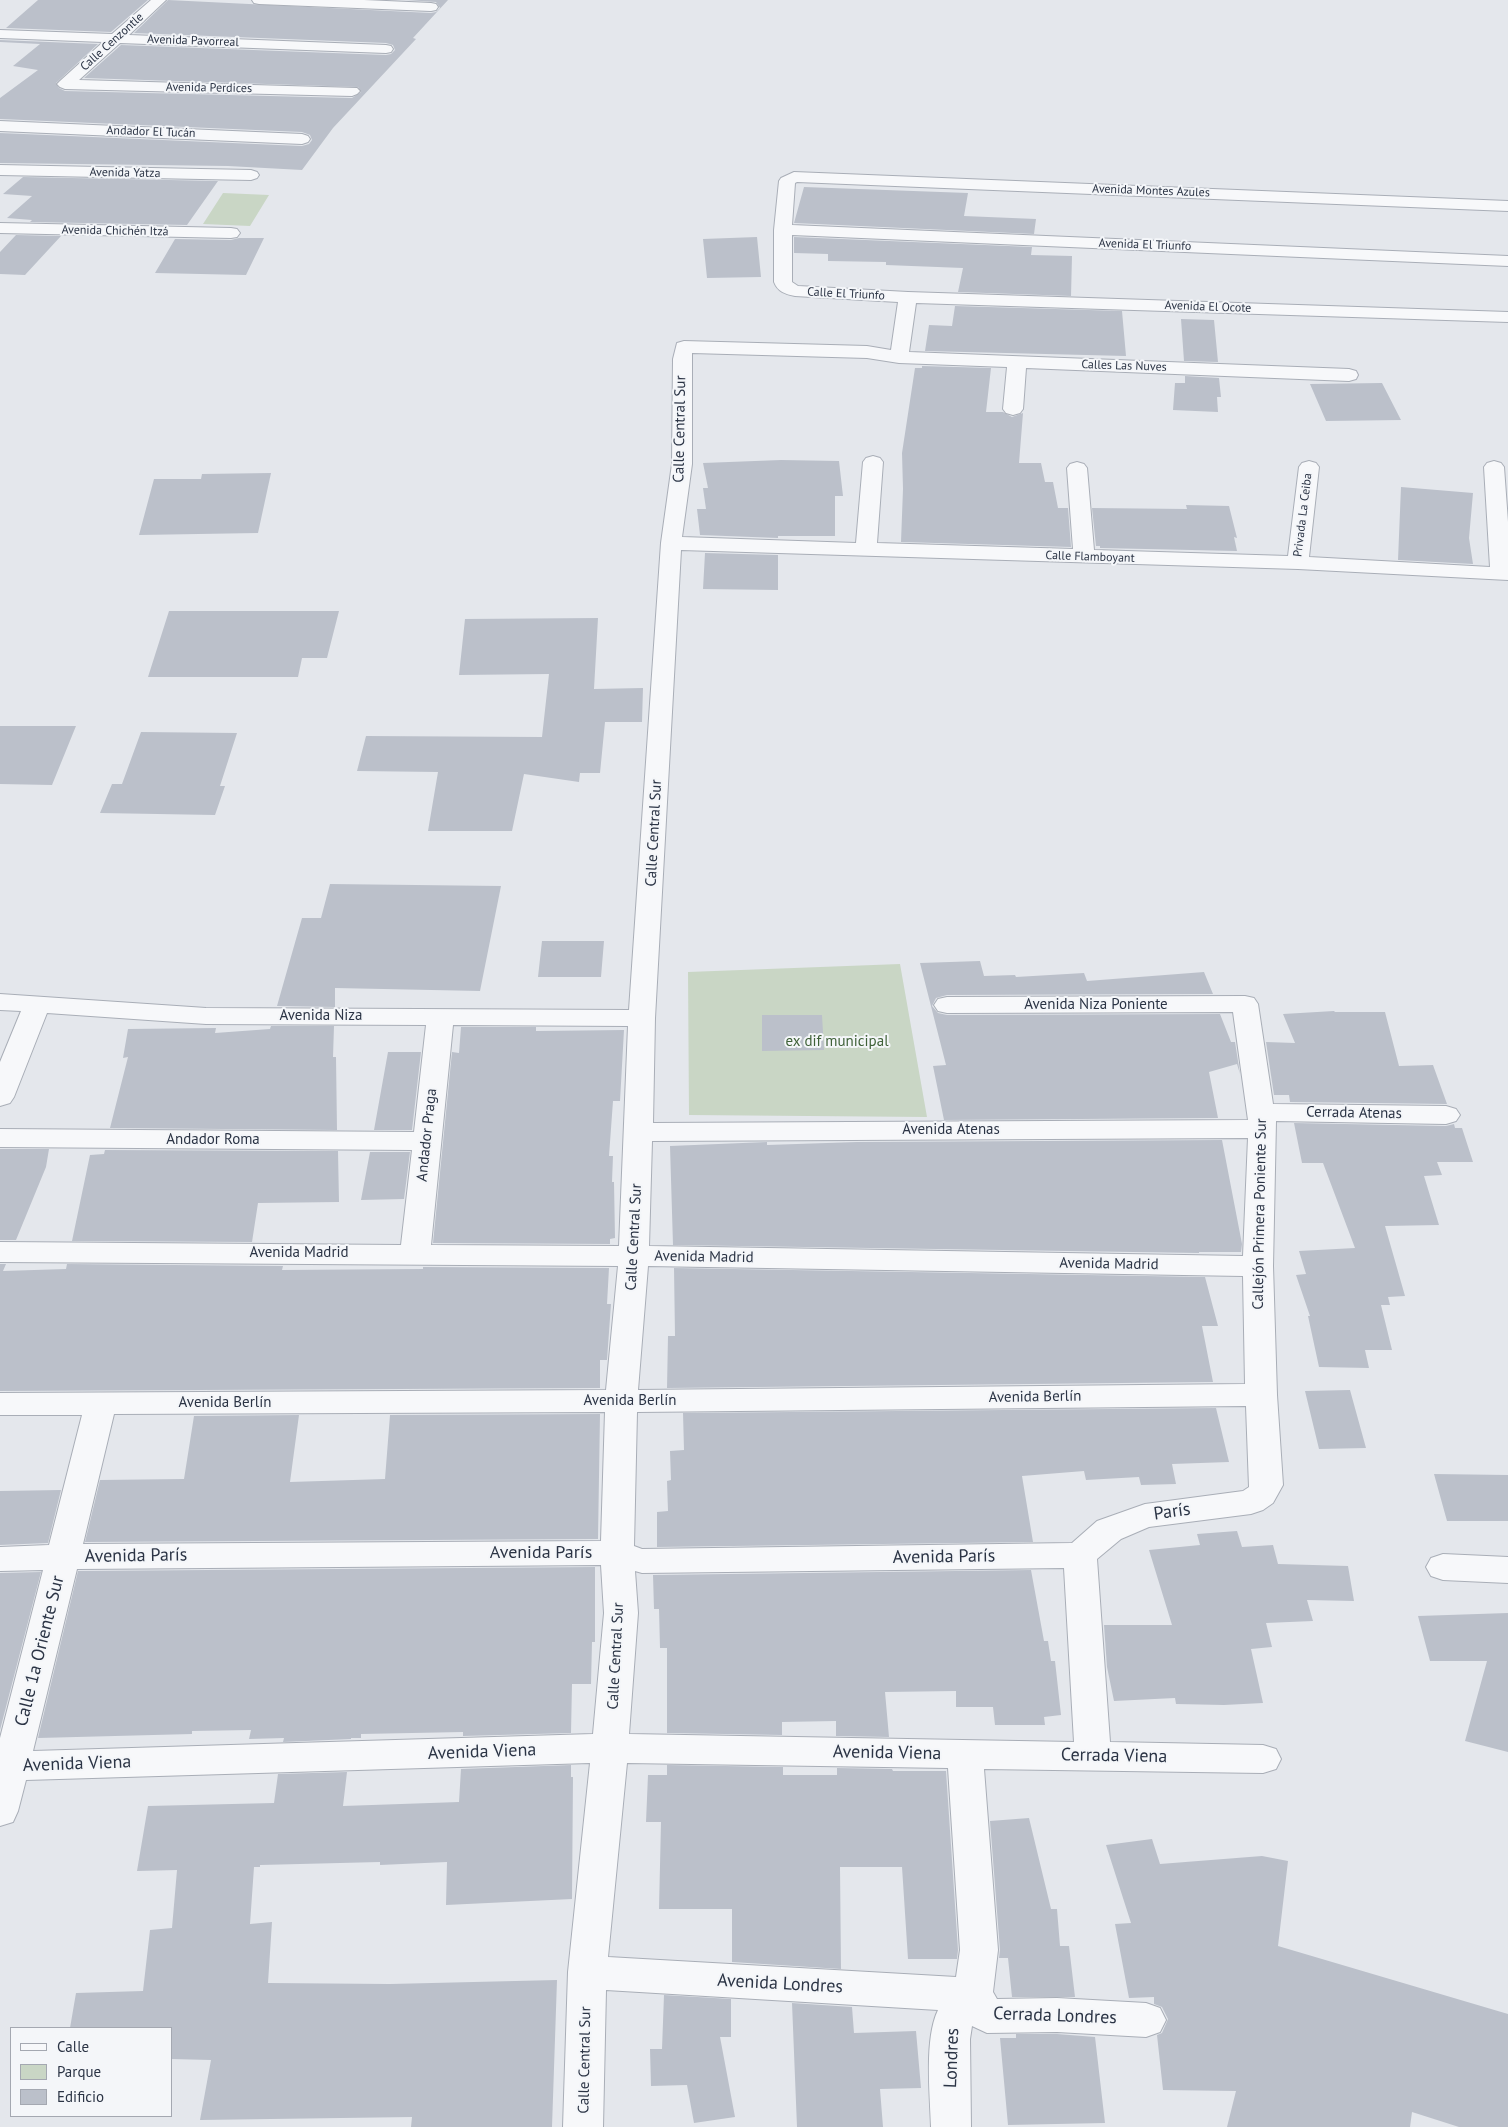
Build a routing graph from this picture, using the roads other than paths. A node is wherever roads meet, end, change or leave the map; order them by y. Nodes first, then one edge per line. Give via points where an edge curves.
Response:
1 (159, 0) edge
2 (259, 0) edge
3 (431, 8) dead end
4 (0, 34) edge
5 (117, 38) junction
6 (386, 48) dead end
7 (65, 84) joint
8 (352, 91) dead end
9 (0, 126) edge
10 (302, 139) dead end
11 (0, 170) edge
12 (251, 175) dead end
13 (1508, 206) edge
14 (0, 228) edge
15 (782, 230) junction
16 (231, 233) dead end
17 (1508, 260) edge
18 (908, 297) junction
19 (1508, 317) edge
20 (683, 353) joint
21 (899, 357) junction
22 (1017, 361) junction
23 (1349, 375) dead end
24 (1012, 409) dead end
25 (873, 462) dead end
26 (1494, 466) dead end
27 (1309, 467) dead end
28 (1077, 468) dead end
29 (671, 543) junction
30 (866, 548) junction
31 (1084, 557) junction
32 (1298, 563) junction
33 (1505, 573) edge
34 (0, 1002) edge
35 (37, 1004) junction
36 (1245, 1004) joint
37 (947, 1005) dead end
38 (440, 1017) junction
39 (642, 1018) junction
40 (0, 1097) edge
41 (1446, 1115) dead end
42 (1262, 1120) junction
43 (640, 1132) junction
44 (0, 1138) edge
45 (426, 1141) junction
46 (0, 1252) edge
47 (415, 1254) junction
48 (634, 1256) junction
49 (1258, 1266) junction
50 (1261, 1395) junction
51 (621, 1401) junction
52 (101, 1403) junction
53 (0, 1404) edge
54 (1267, 1485) joint
55 (617, 1553) junction
56 (1080, 1556) junction
57 (63, 1558) junction
58 (0, 1559) edge
59 (1443, 1567) dead end
60 (1508, 1570) edge
61 (610, 1748) junction
62 (964, 1754) junction
63 (1093, 1756) junction
64 (1263, 1760) dead end
65 (5, 1766) edge
66 (0, 1811) edge
67 (587, 1972) junction
68 (973, 1996) junction
69 (1146, 2020) dead end
70 (583, 2127) edge
71 (951, 2127) edge

1 - 5 street, Calle Cenzontle
2 - 3 street
4 - 5 street, Avenida Pavorreal
5 - 6 street, Avenida Pavorreal
5 - 7 street, Calle Cenzontle
7 - 8 street, Avenida Perdices
9 - 10 street, Andador El Tucán
11 - 12 street, Avenida Yatza
13 - 15 street, Avenida Montes Azules via 807,176 787,181
14 - 16 street, Avenida Chichén Itzá
15 - 17 street, Avenida El Triunfo
15 - 18 street, Calle El Triunfo via 785,287 795,292
18 - 19 street, Avenida El Ocote
18 - 21 street
20 - 21 street, Calles Las Nuves via 866,363
20 - 29 street, Calle Central Sur via 682,464
21 - 22 street, Calles Las Nuves
22 - 23 street, Calles Las Nuves
22 - 24 street
25 - 30 street
26 - 33 street
27 - 32 street, Privada La Ceiba
28 - 31 street
29 - 30 street, Calle Flamboyant
29 - 39 street, Calle Central Sur
30 - 31 street, Calle Flamboyant
31 - 32 street, Calle Flamboyant
32 - 33 street, Calle Flamboyant
34 - 35 street, Avenida Niza
35 - 38 street, Avenida Niza via 206,1016
35 - 40 street
36 - 37 street, Avenida Niza Poniente
36 - 42 street, Callejón Primera Poniente Sur
38 - 39 street, Avenida Niza
38 - 45 street, Andador Praga
39 - 43 street, Calle Central Sur
41 - 42 street, Cerrada Atenas
42 - 43 street, Avenida Atenas
42 - 49 street, Callejón Primera Poniente Sur
43 - 48 street, Calle Central Sur
44 - 45 street, Andador Roma
45 - 47 street, Andador Praga
46 - 47 street, Avenida Madrid
47 - 48 street, Avenida Madrid
48 - 49 street, Avenida Madrid
48 - 51 street, Calle Central Sur
49 - 50 street, Callejón Primera Poniente Sur
50 - 51 street, Avenida Berlín
50 - 54 street, Callejón Primera Poniente Sur
51 - 52 street, Avenida Berlín
51 - 55 street, Calle Central Sur
52 - 53 street, Avenida Berlín
52 - 57 street, Calle 1a Oriente Sur
54 - 56 street, París via 1251,1502 1146,1516 1109,1530
55 - 56 street, Avenida París via 642,1561
55 - 57 street, Avenida París via 118,1555
55 - 61 street, Calle Central Sur via 621,1613
56 - 63 street
57 - 58 street, Avenida París
57 - 65 street, Calle 1a Oriente Sur
59 - 60 street
61 - 62 street, Avenida Viena
61 - 65 street, Avenida Viena
61 - 67 street, Calle Central Sur
62 - 63 street, Cerrada Viena
62 - 68 street via 979,1950
63 - 64 street, Cerrada Viena
65 - 66 street, Calle 1a Oriente Sur
67 - 68 street, Avenida Londres
67 - 70 street, Calle Central Sur
68 - 69 street, Cerrada Londres via 988,2016 1057,2015
68 - 71 street, Londres via 953,2020 951,2030

